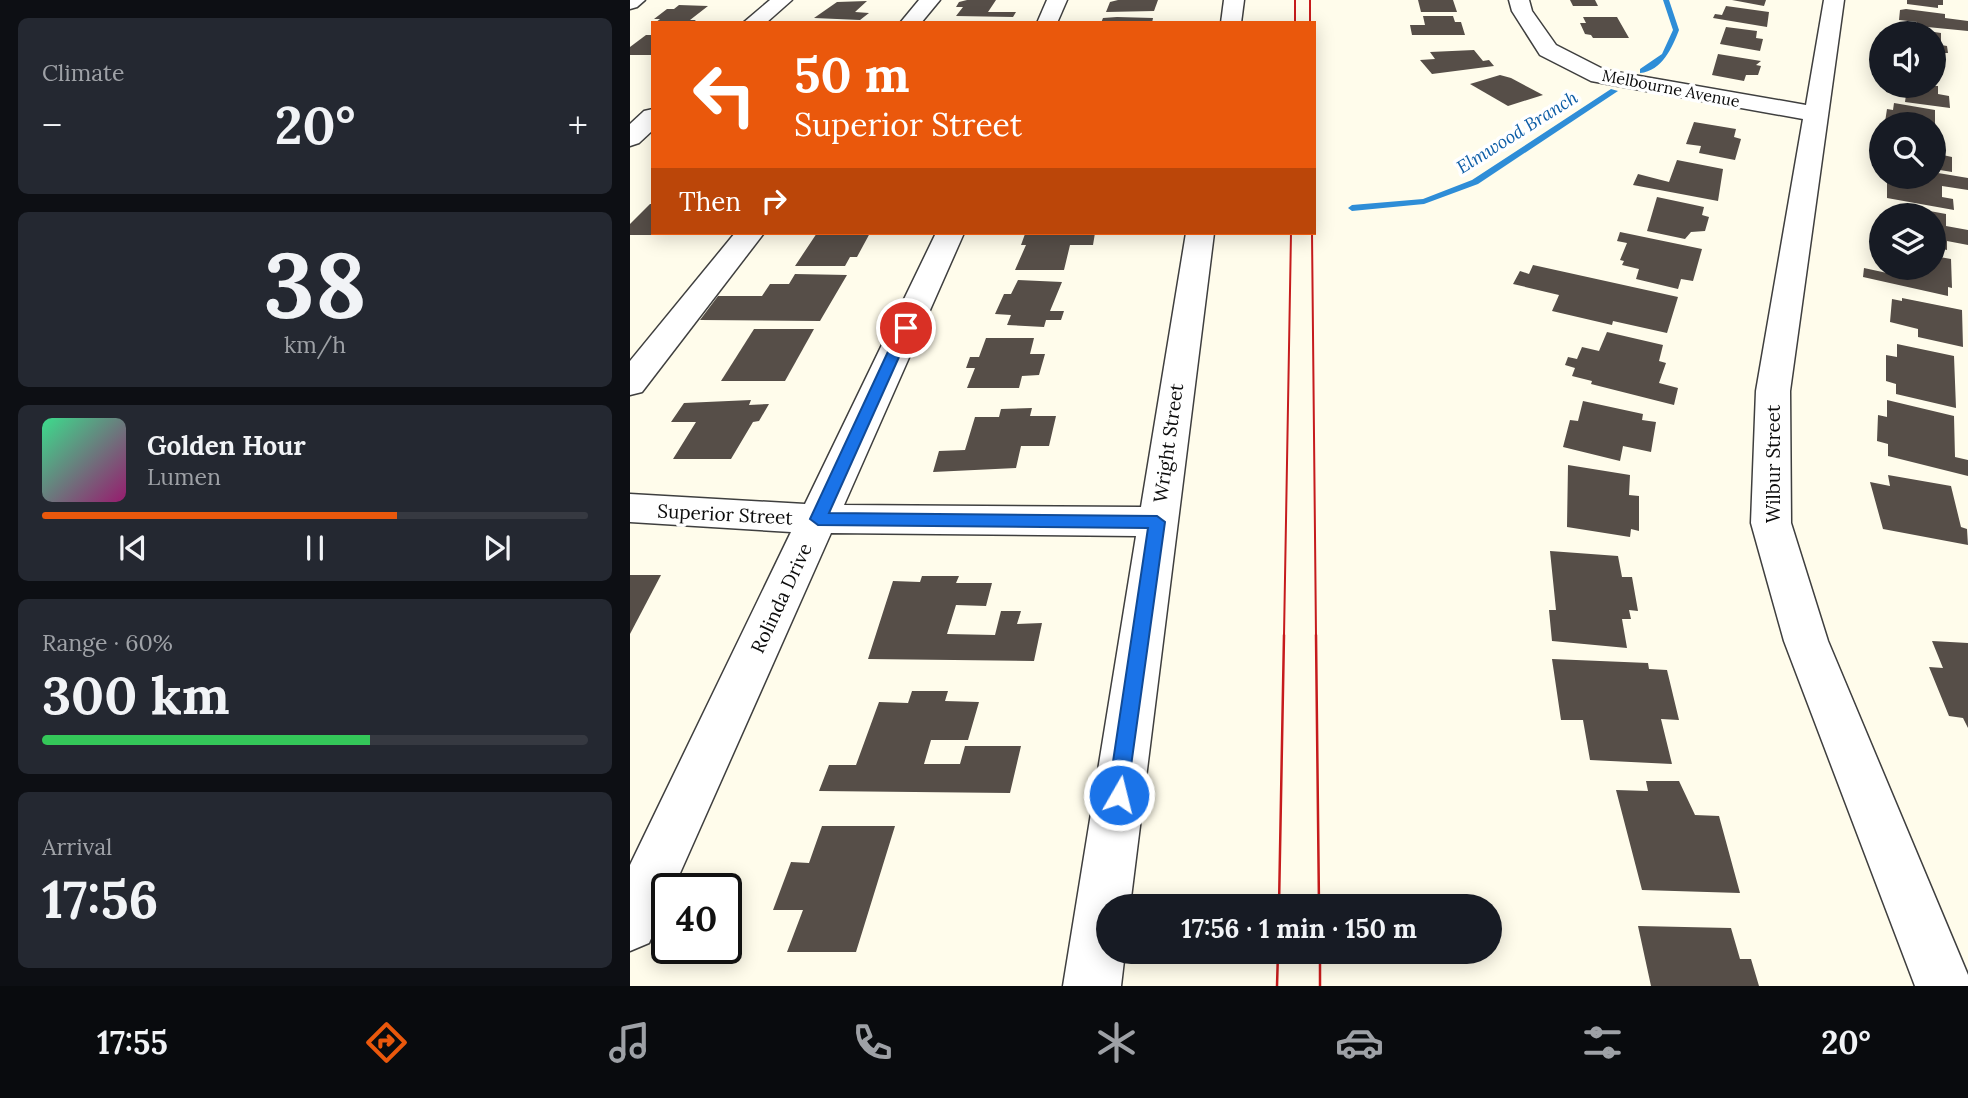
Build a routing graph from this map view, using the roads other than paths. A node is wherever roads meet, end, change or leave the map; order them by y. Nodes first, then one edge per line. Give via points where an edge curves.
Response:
1 (635, 0) edge
2 (782, 0) edge
3 (930, 0) edge
4 (1057, 0) edge
5 (1234, 0) edge
6 (1519, 0) edge
7 (1834, 0) edge
8 (630, 3) edge
9 (756, 21) edge
10 (911, 21) edge
11 (1048, 21) edge
12 (1231, 21) edge
13 (1815, 114) junction
14 (651, 118) edge
15 (630, 138) edge
16 (748, 235) edge
17 (949, 235) edge
18 (1200, 235) edge
19 (630, 384) edge
20 (630, 508) edge
21 (818, 519) junction
22 (1157, 522) junction
23 (630, 924) edge
24 (1092, 986) edge
25 (1944, 986) edge

1 - 8 street
2 - 9 street
3 - 10 street
4 - 11 street
5 - 12 street
6 - 13 street, Melbourne Avenue via 1548,50 1599,75
7 - 13 street, Wilbur Street
13 - 25 street, Wilbur Street via 1773,391 1771,523 1806,641
14 - 15 street
16 - 19 street
17 - 21 street, Rolinda Drive
18 - 22 street, Wright Street
20 - 21 street, Superior Street
21 - 22 street, Superior Street
21 - 23 street, Rolinda Drive
22 - 24 street, Wright Street

